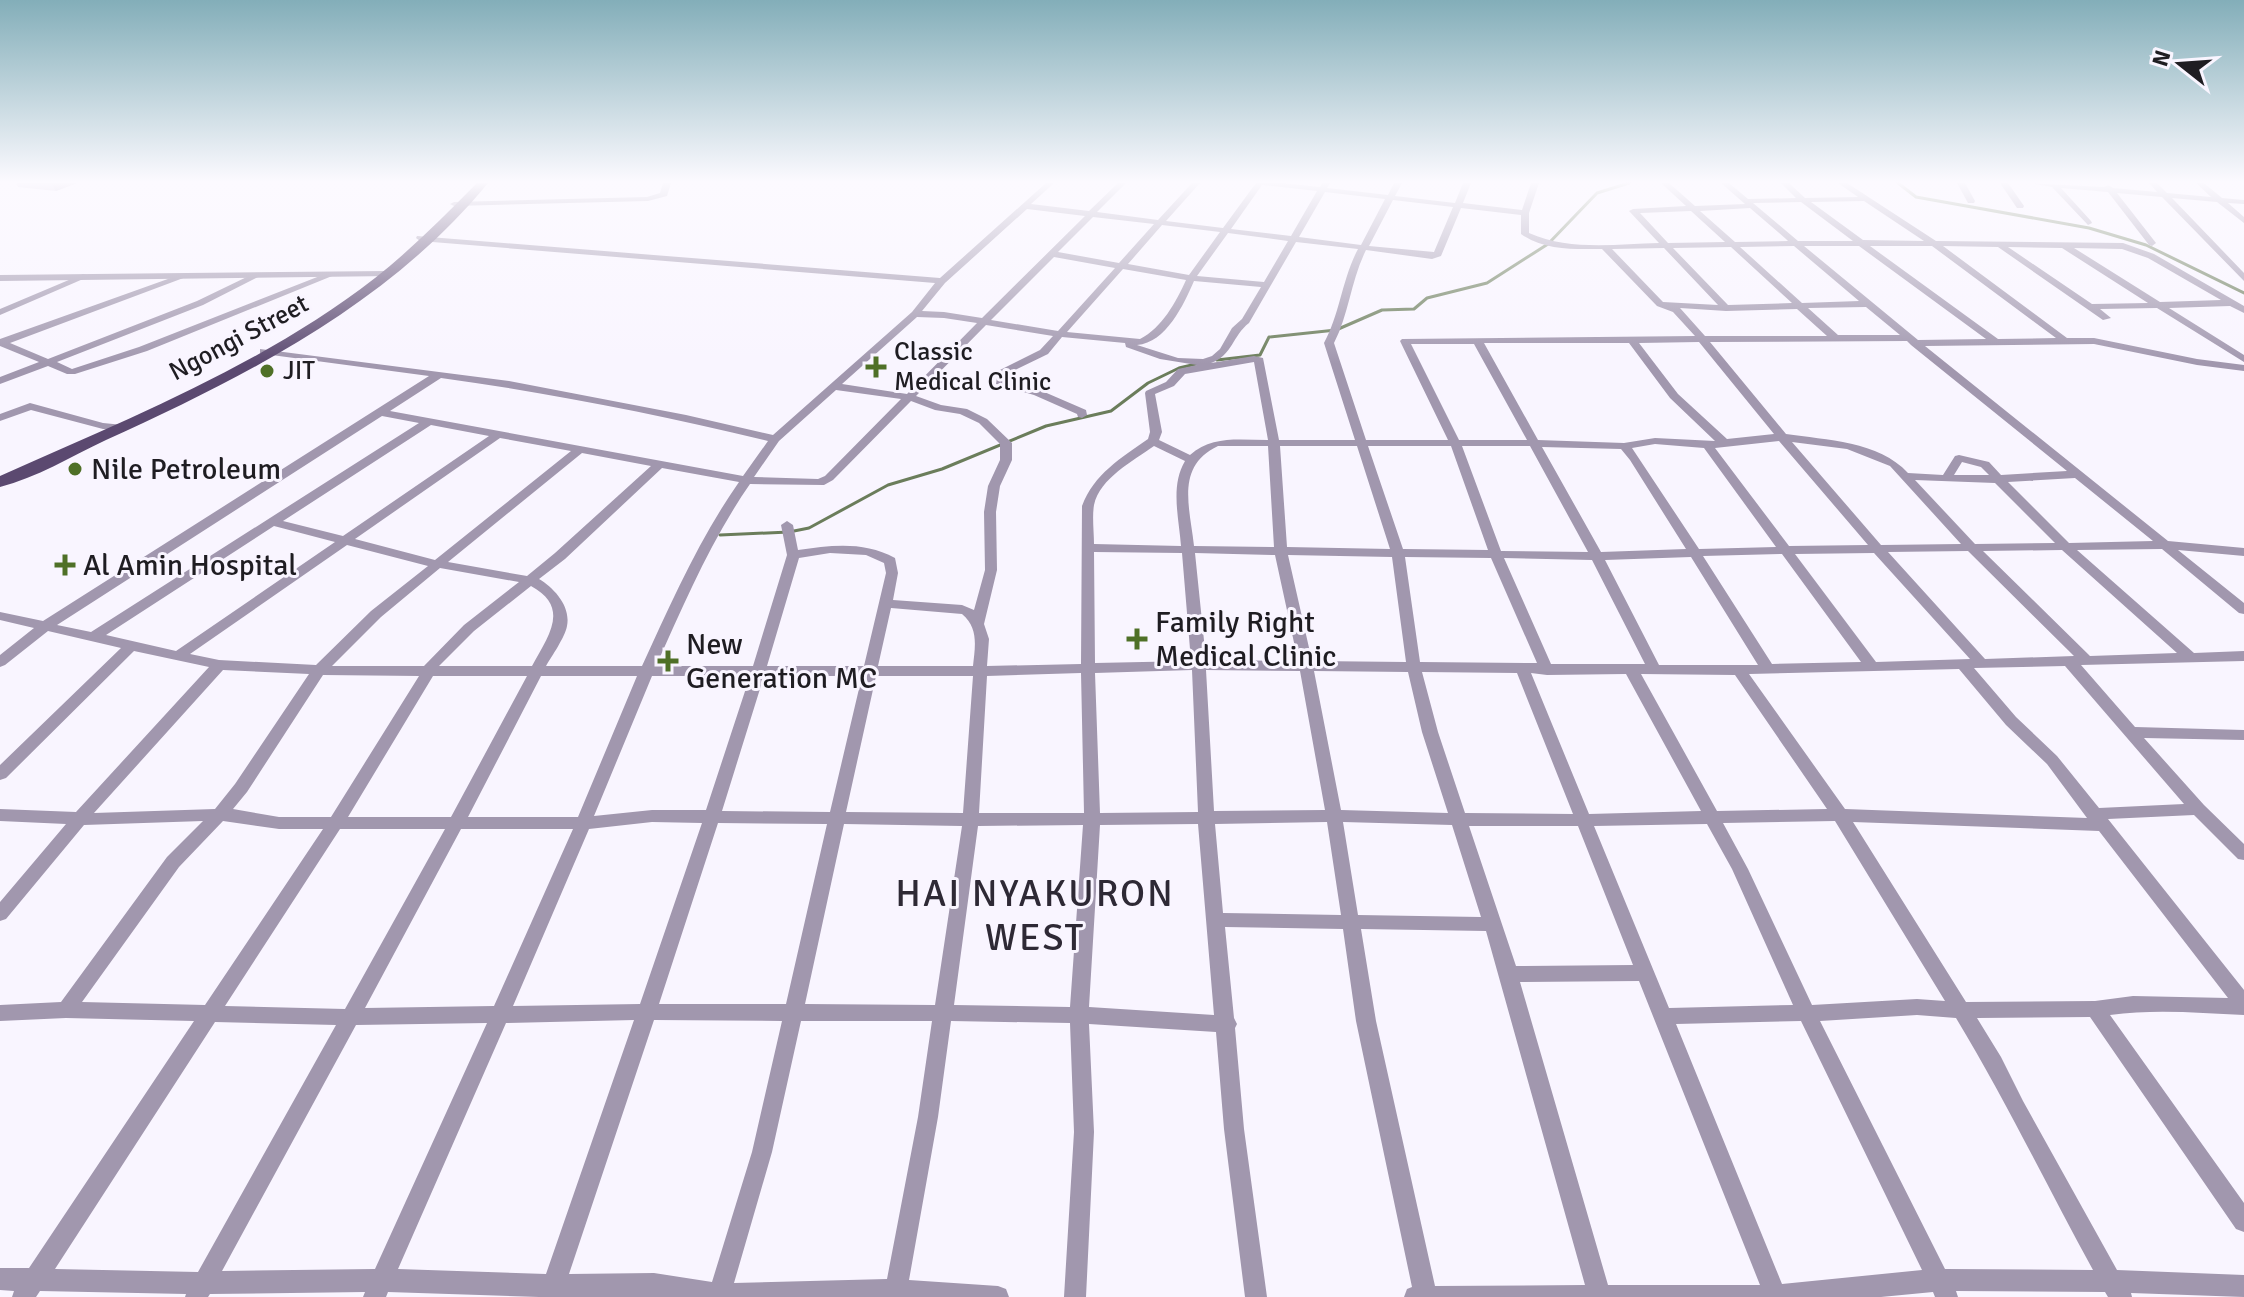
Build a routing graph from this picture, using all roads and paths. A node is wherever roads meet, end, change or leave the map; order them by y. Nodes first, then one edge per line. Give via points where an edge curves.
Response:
1 (1797, 243) edge
2 (1862, 243) edge
3 (419, 244) edge
4 (492, 244) edge
5 (983, 244) edge
6 (1062, 244) edge
7 (1140, 244) edge
8 (1215, 244) edge
9 (1291, 244) edge
10 (1325, 244) edge
11 (1366, 244) edge
12 (1442, 244) edge
13 (1553, 244) edge
14 (1730, 244) junction
15 (1762, 244) edge
16 (1881, 244) edge
17 (2211, 244) edge
18 (1665, 245) junction
19 (1936, 245) junction
20 (2065, 245) junction
21 (1604, 246) junction
22 (2000, 246) junction
23 (1363, 249) junction
24 (1052, 254) junction
25 (1122, 266) junction
26 (333, 274) junction
27 (382, 274) junction
28 (258, 275) junction
29 (86, 276) junction
30 (182, 277) junction
31 (0, 278) edge
32 (1191, 278) junction
33 (2244, 278) edge
34 (942, 281) junction
35 (1264, 285) junction
36 (2232, 303) junction
37 (1660, 304) junction
38 (1868, 304) junction
39 (1802, 306) junction
40 (2159, 306) junction
41 (2088, 307) junction
42 (1726, 308) junction
43 (2244, 310) edge
44 (0, 312) edge
45 (915, 314) junction
46 (2106, 318) dead end
47 (985, 321) junction
48 (1058, 334) junction
49 (1835, 338) junction
50 (2063, 339) junction
51 (1117, 340) junction
52 (1632, 340) junction
53 (1704, 340) junction
54 (1910, 341) junction
55 (1478, 342) junction
56 (0, 343) edge
57 (1997, 343) junction
58 (269, 352) junction
59 (2244, 359) edge
60 (52, 362) junction
61 (2244, 368) edge
62 (440, 374) junction
63 (0, 381) edge
64 (833, 386) junction
65 (909, 397) junction
66 (380, 412) junction
67 (1082, 415) dead end
68 (0, 418) edge
69 (429, 421) junction
70 (103, 426) junction
71 (119, 427) junction
72 (496, 436) junction
73 (1781, 437) junction
74 (775, 439) junction
75 (1153, 441) junction
76 (1274, 443) junction
77 (1535, 443) junction
78 (1362, 444) junction
79 (1726, 444) junction
80 (1456, 445) junction
81 (1707, 445) junction
82 (1624, 446) junction
83 (579, 450) junction
84 (1189, 459) junction
85 (659, 465) junction
86 (0, 473) edge
87 (2079, 474) junction
88 (1907, 476) junction
89 (1946, 479) junction
90 (1998, 479) junction
91 (745, 480) junction
92 (0, 482) edge
93 (273, 522) junction
94 (787, 525) dead end
95 (348, 539) junction
96 (2167, 545) junction
97 (2066, 547) junction
98 (1088, 548) junction
99 (1972, 548) junction
100 (1189, 549) junction
101 (1786, 550) junction
102 (1877, 550) junction
103 (1281, 552) junction
104 (1495, 552) junction
105 (2244, 552) edge
106 (1692, 553) junction
107 (1398, 554) junction
108 (793, 555) junction
109 (1597, 556) junction
110 (437, 564) junction
111 (530, 580) junction
112 (886, 604) junction
113 (2244, 610) edge
114 (0, 616) edge
115 (978, 623) junction
116 (44, 627) junction
117 (95, 636) junction
118 (132, 645) junction
119 (179, 655) junction
120 (2244, 656) edge
121 (2190, 657) junction
122 (2086, 660) junction
123 (2069, 661) junction
124 (0, 662) edge
125 (1963, 664) junction
126 (1982, 664) junction
127 (219, 665) junction
128 (1199, 665) junction
129 (1306, 665) junction
130 (1871, 665) junction
131 (1087, 667) junction
132 (1414, 668) junction
133 (1767, 668) junction
134 (759, 669) junction
135 (1631, 669) junction
136 (1654, 669) junction
137 (647, 670) junction
138 (871, 670) junction
139 (1523, 670) junction
140 (1547, 670) junction
141 (1739, 670) junction
142 (318, 671) junction
143 (538, 671) junction
144 (982, 671) junction
145 (429, 672) junction
146 (2132, 732) junction
147 (2244, 735) edge
148 (0, 774) edge
149 (2083, 784) dead end
150 (2198, 809) junction
151 (220, 814) junction
152 (0, 815) edge
153 (1840, 815) junction
154 (1334, 816) junction
155 (1710, 816) junction
156 (711, 817) junction
157 (1206, 817) junction
158 (2100, 817) junction
159 (79, 819) junction
160 (836, 819) junction
161 (971, 819) junction
162 (1092, 820) junction
163 (1459, 820) junction
164 (1583, 820) junction
165 (336, 822) junction
166 (456, 823) junction
167 (583, 823) junction
168 (2244, 854) edge
169 (0, 914) edge
170 (1217, 920) junction
171 (1350, 923) junction
172 (1490, 924) junction
173 (1645, 973) junction
174 (1509, 974) junction
175 (2244, 1005) edge
176 (2095, 1009) junction
177 (66, 1010) junction
178 (1959, 1010) junction
179 (209, 1012) junction
180 (644, 1012) junction
181 (0, 1013) edge
182 (943, 1013) junction
183 (1809, 1013) junction
184 (499, 1015) junction
185 (793, 1015) junction
186 (1079, 1015) junction
187 (1663, 1016) junction
188 (350, 1017) junction
189 (1227, 1024) junction
190 (2244, 1221) edge
191 (0, 1279) edge
192 (2244, 1286) edge
193 (30, 1288) edge
194 (378, 1288) edge
195 (1943, 1289) edge
196 (2116, 1289) edge
197 (199, 1290) edge
198 (552, 1292) edge
199 (895, 1294) edge
200 (719, 1296) edge
201 (1600, 1296) edge
202 (1776, 1296) edge
203 (998, 1297) edge
204 (1075, 1297) edge
205 (1256, 1297) edge
206 (1415, 1297) edge
207 (1426, 1297) edge

1 - 38 street
2 - 57 street
3 - 27 main road, Ngongi Street
4 - 34 street
5 - 34 street
6 - 24 street
7 - 25 street
8 - 32 street
9 - 35 street
10 - 23 street
11 - 23 street
12 - 23 street via 1438,254
13 - 21 street
14 - 15 street
14 - 18 street
14 - 39 street
16 - 19 street
17 - 33 street
18 - 21 street
18 - 42 street
19 - 22 street
19 - 50 street
20 - 22 street
20 - 36 street via 2136,249
20 - 40 street
21 - 37 street
22 - 41 street
23 - 78 street via 1329,343
24 - 25 street
24 - 47 street
25 - 32 street
25 - 48 street
26 - 27 street
26 - 28 street
26 - 60 street via 94,365 71,372
27 - 58 main road, Ngongi Street via 325,320
28 - 30 street
28 - 60 street
29 - 30 street
29 - 31 street
29 - 44 street
30 - 56 street
32 - 35 street
32 - 51 street via 1152,339
34 - 45 street
35 - 51 street via 1246,321 1216,357 1165,360
36 - 40 street
36 - 43 street
37 - 42 street
37 - 53 street via 1676,310
38 - 39 street
38 - 54 street
39 - 42 street
39 - 49 street
40 - 41 street
40 - 59 street
41 - 46 street
45 - 47 street
45 - 64 street
47 - 48 street
47 - 65 street
48 - 51 street
48 - 67 street via 1044,352 999,379 1001,384 1060,401
49 - 53 street
49 - 54 street
50 - 57 street
50 - 61 street
52 - 53 street
52 - 55 street
52 - 79 street via 1651,370 1701,425
53 - 73 street
54 - 57 street
54 - 87 street
55 - 77 street
55 - 80 street via 1405,341
56 - 60 street
58 - 62 street
58 - 70 main road, Ngongi Street
58 - 71 main road, Ngongi Street
60 - 63 street
62 - 66 street
62 - 74 street
64 - 65 street
64 - 74 street
65 - 91 street via 829,478 813,484
65 - 115 street via 972,415 1006,443 1006,460 994,486 991,570
66 - 69 street
66 - 116 street
68 - 70 street via 30,406
69 - 72 street
69 - 93 street
70 - 71 street
70 - 86 main road, Ngongi Street
71 - 92 main road, Ngongi Street
72 - 83 street
72 - 95 street
73 - 79 street
73 - 88 street via 1849,446 1885,459
73 - 102 street
74 - 91 street
75 - 76 street via 1150,393 1182,371 1254,359 1259,360
75 - 84 street
75 - 98 street via 1092,494
76 - 78 street
76 - 84 street via 1216,443
76 - 103 street
77 - 80 street
77 - 82 street
77 - 109 street
78 - 80 street
78 - 107 street
79 - 81 street
80 - 104 street
81 - 82 street via 1655,441
81 - 101 street
82 - 106 street
83 - 85 street
83 - 110 street
84 - 100 street via 1182,488
85 - 91 street
85 - 111 street
87 - 90 street
87 - 96 street
88 - 89 street
88 - 99 street
89 - 90 street
89 - 90 street via 1959,458 1985,464
90 - 97 street
91 - 137 street via 706,545
93 - 95 street
93 - 117 street
94 - 108 street
95 - 110 street
95 - 119 street
96 - 97 street
96 - 105 street
96 - 113 street
97 - 99 street
97 - 121 street
98 - 100 street
98 - 131 street
99 - 102 street
99 - 122 street
100 - 103 street
100 - 128 street
101 - 102 street
101 - 106 street
101 - 130 street
102 - 126 street
103 - 107 street
103 - 129 street
104 - 107 street
104 - 109 street
104 - 140 street
106 - 109 street
106 - 133 street
107 - 132 street
108 - 112 street via 825,550 883,556 892,573
108 - 134 street
109 - 136 street
110 - 111 street
110 - 142 street
111 - 143 street via 548,590 561,625
111 - 145 street via 469,628
112 - 115 street via 962,609
112 - 138 street
114 - 116 street
115 - 144 street
116 - 117 street
116 - 124 street
117 - 118 street
118 - 119 street
118 - 148 street
119 - 127 street
120 - 121 street
121 - 122 street
122 - 123 street
123 - 126 street
123 - 146 street
125 - 126 street
125 - 130 street
125 - 158 street
127 - 142 street
127 - 159 street
128 - 129 street
128 - 131 street
128 - 157 street
129 - 132 street
129 - 154 street
130 - 133 street
131 - 144 street
131 - 162 street
132 - 139 street
132 - 163 street
133 - 141 street
134 - 137 street
134 - 138 street
134 - 156 street
135 - 136 street
135 - 140 street
135 - 155 street
136 - 141 street
137 - 143 street
137 - 167 street
138 - 144 street
138 - 160 street
139 - 140 street
139 - 164 street
141 - 153 street
142 - 145 street
142 - 151 street
143 - 145 street
143 - 166 street
144 - 161 street
145 - 165 street
146 - 147 street
146 - 150 street
149 - 158 street
150 - 158 street
150 - 168 street
151 - 159 street
151 - 165 street via 279,823
151 - 177 street via 173,862
152 - 159 street
153 - 155 street
153 - 158 street
153 - 178 street
154 - 157 street
154 - 163 street
154 - 171 street
155 - 164 street
155 - 183 street
156 - 160 street
156 - 167 street
156 - 180 street
157 - 162 street
157 - 170 street
158 - 175 street
159 - 169 street
160 - 161 street
160 - 185 street
161 - 162 street
161 - 182 street
162 - 186 street
163 - 164 street
163 - 172 street
164 - 173 street
165 - 166 street
165 - 179 street
166 - 167 street
166 - 188 street
167 - 184 street
170 - 171 street
170 - 189 street
171 - 172 street
171 - 207 street
172 - 174 street
173 - 174 street
173 - 187 street
174 - 201 street
175 - 176 street
176 - 178 street
176 - 190 street
177 - 179 street
177 - 181 street
178 - 183 street
178 - 196 street via 1994,1063
179 - 188 street
179 - 193 street
180 - 184 street
180 - 185 street
180 - 198 street
182 - 185 street
182 - 186 street
182 - 199 street
183 - 187 street
183 - 195 street
184 - 188 street
184 - 194 street
185 - 200 street via 762,1152
186 - 189 street
186 - 204 street via 1084,1132
187 - 202 street
188 - 197 street
189 - 205 street via 1234,1129
191 - 193 street
192 - 196 street
193 - 197 street
194 - 197 street
194 - 198 street
195 - 196 street
195 - 202 street
198 - 200 street via 654,1284
199 - 200 street
199 - 203 street
201 - 202 street
201 - 207 street
206 - 207 street

